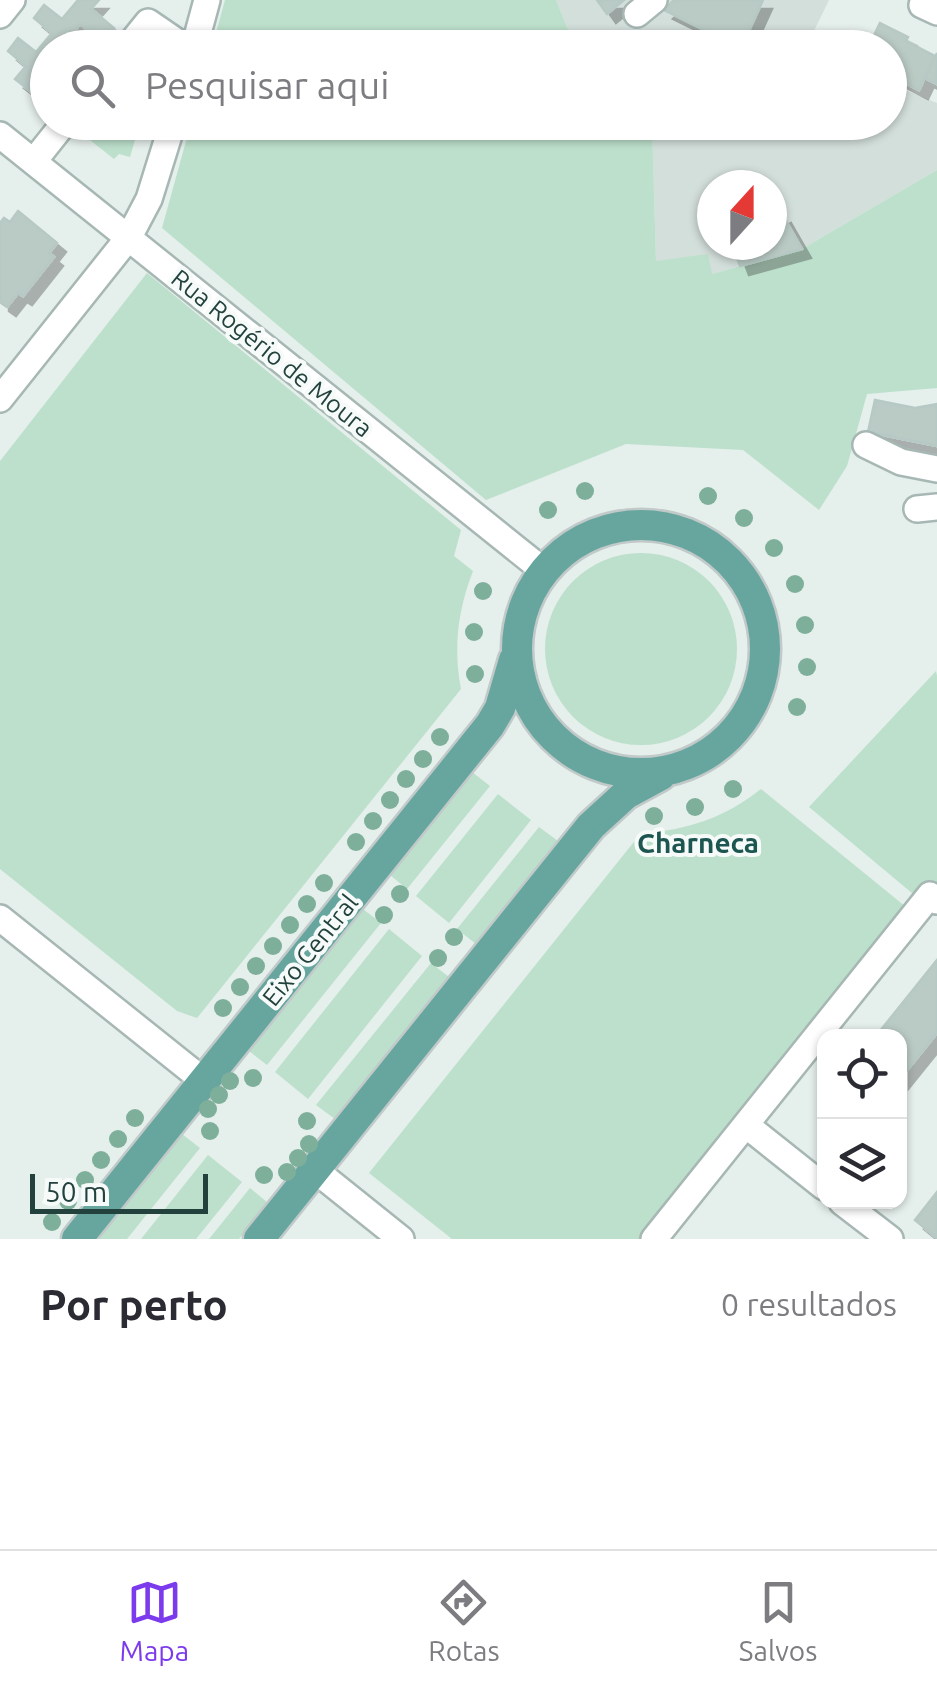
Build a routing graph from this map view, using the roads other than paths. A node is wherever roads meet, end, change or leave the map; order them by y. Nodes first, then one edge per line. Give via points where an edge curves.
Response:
1 (12, 0) edge
2 (207, 0) edge
3 (0, 15) edge
4 (199, 30) edge
5 (0, 135) edge
6 (51, 140) edge
7 (168, 140) edge
8 (34, 161) junction
9 (128, 237) junction
10 (0, 398) edge
11 (866, 445) dead end
12 (937, 470) edge
13 (544, 572) junction
14 (516, 647) junction
15 (674, 768) junction
16 (934, 898) edge
17 (0, 918) edge
18 (204, 1082) junction
19 (746, 1125) junction
20 (314, 1170) junction
21 (817, 1181) edge
22 (851, 1209) edge
23 (77, 1239) edge
24 (259, 1239) edge
25 (401, 1239) edge
26 (654, 1239) edge
27 (890, 1239) edge

1 - 3 street
2 - 4 street
5 - 8 street, Rua Rogério de Moura
6 - 8 street
7 - 9 street via 150,199
8 - 9 street, Rua Rogério de Moura
9 - 10 street
9 - 13 street, Rua Rogério de Moura
11 - 12 street
13 - 14 main road via 522,612
13 - 15 main road via 591,536 643,525 678,530 710,546 746,584 764,634 760,686 745,718 721,744
14 - 15 main road via 527,699 558,742 622,772
14 - 18 main road, Eixo Central via 490,725
15 - 20 main road via 626,794 591,826
16 - 19 street
17 - 18 street
18 - 23 main road, Eixo Central
19 - 21 street
19 - 26 street
20 - 24 main road
20 - 25 street
22 - 27 street

